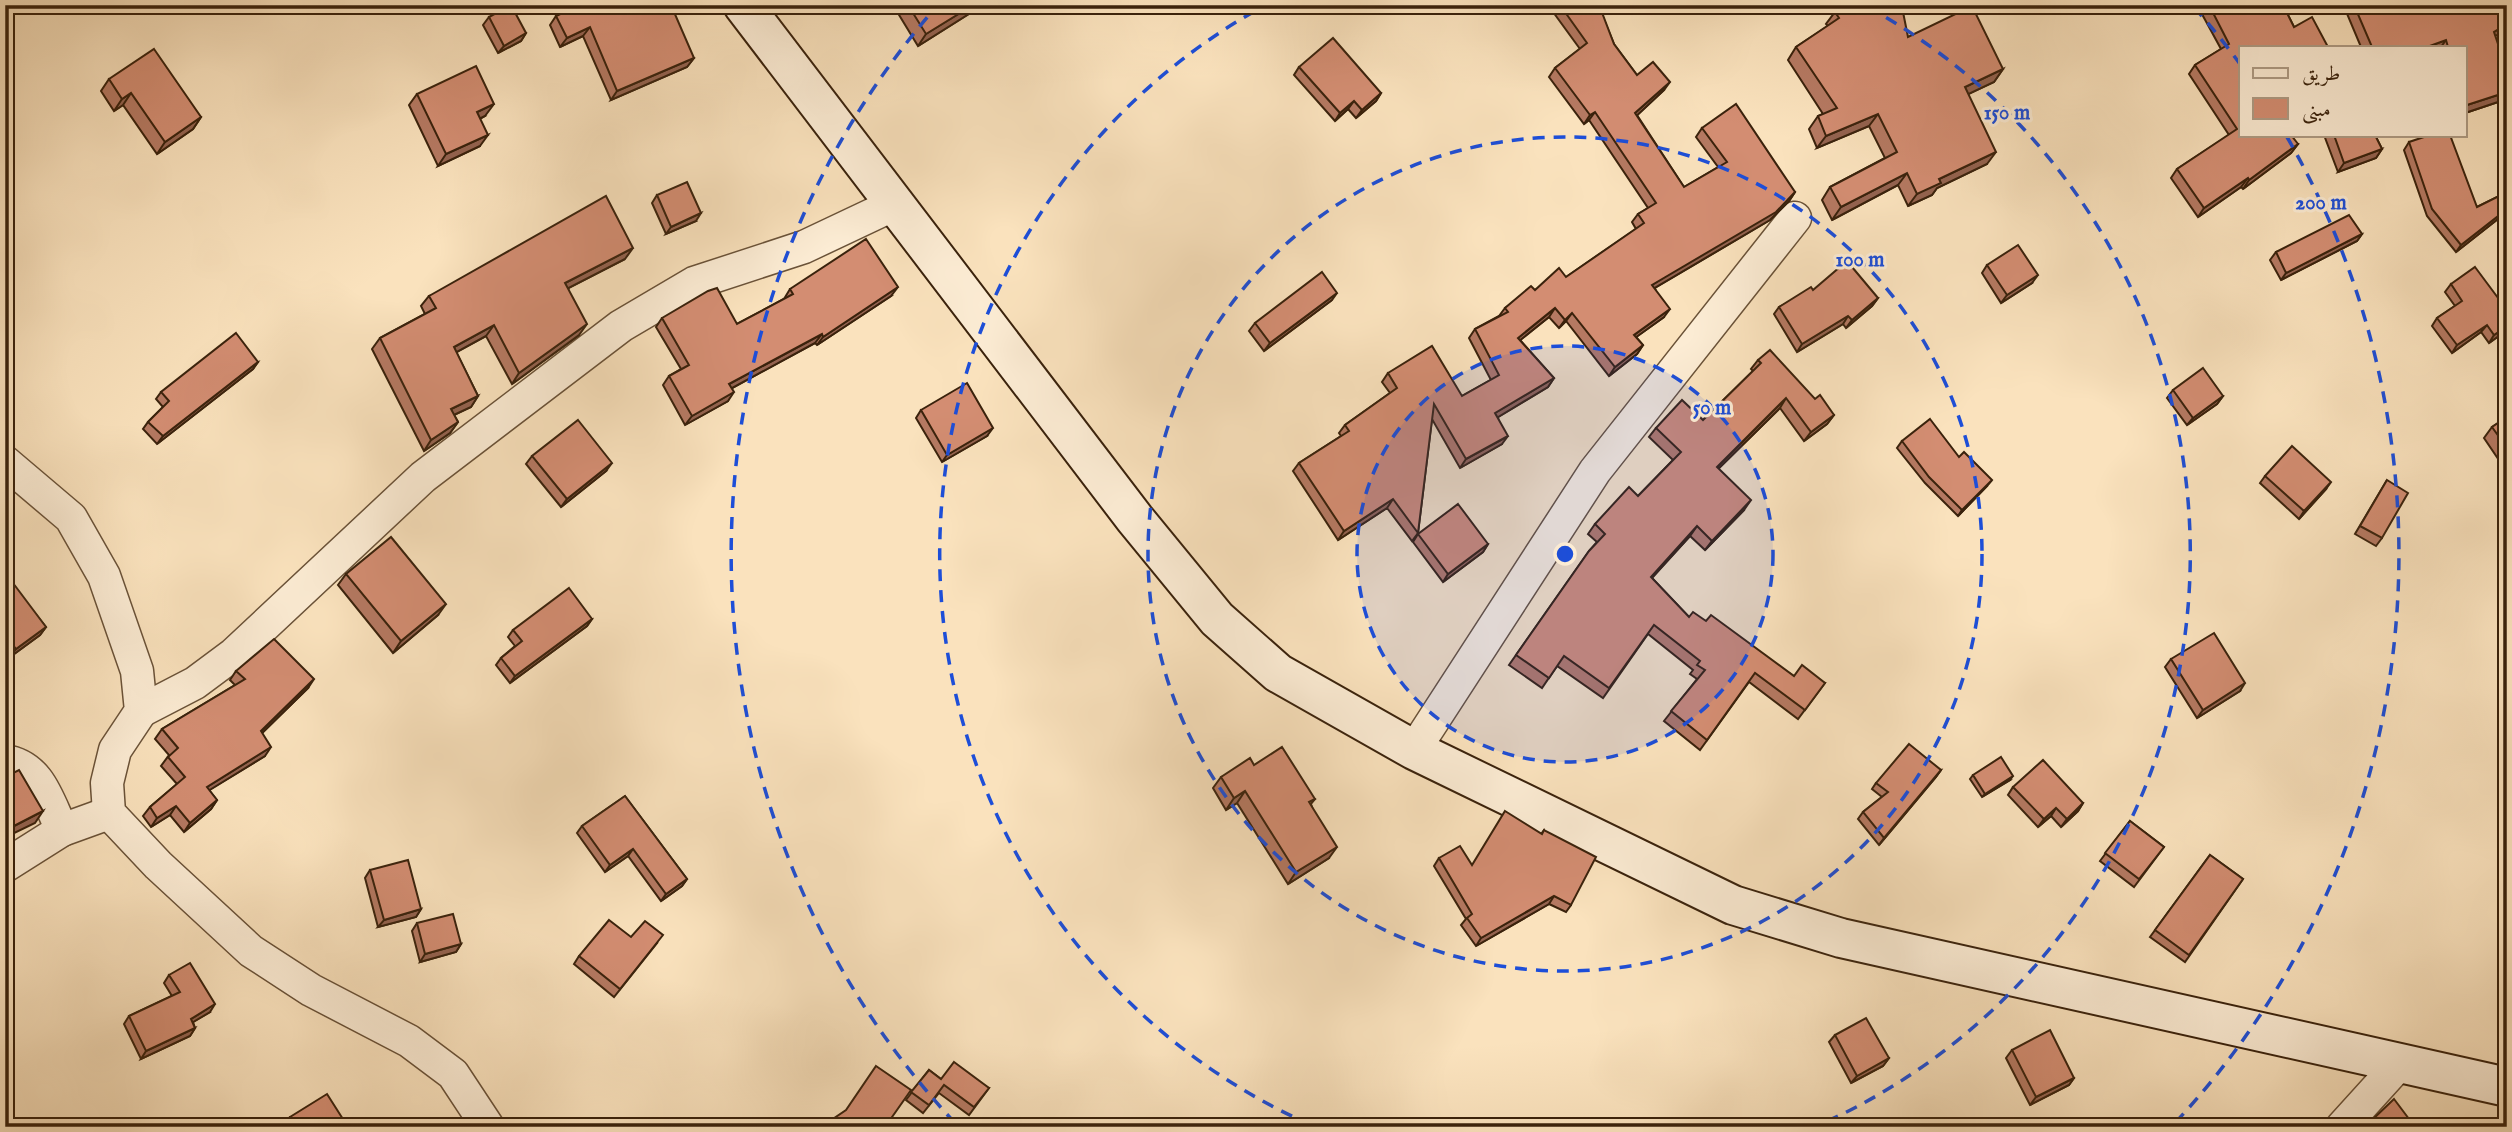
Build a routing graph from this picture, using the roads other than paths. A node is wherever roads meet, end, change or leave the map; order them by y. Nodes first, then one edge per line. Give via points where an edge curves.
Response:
1 (743, 5) edge
2 (895, 204) junction
3 (1795, 218) dead end
4 (5, 462) edge
5 (141, 711) junction
6 (1414, 750) junction
7 (5, 761) edge
8 (109, 813) junction
9 (62, 830) junction
10 (5, 866) edge
11 (2400, 1063) junction
12 (2507, 1087) edge
13 (488, 1127) edge
14 (2342, 1127) edge

1 - 2 main road
2 - 5 street via 804,247 694,283 621,326 423,477 234,654 195,683
2 - 6 main road via 1217,619 1278,673
3 - 6 street via 1595,471
4 - 5 street via 71,518 104,576 136,671
5 - 8 street via 115,750 107,783
6 - 11 main road via 1733,905 1841,938
7 - 9 street via 20,763 33,772
8 - 9 street
8 - 13 street via 251,951 310,990 410,1041 453,1074
9 - 10 street
11 - 12 main road
11 - 14 street

